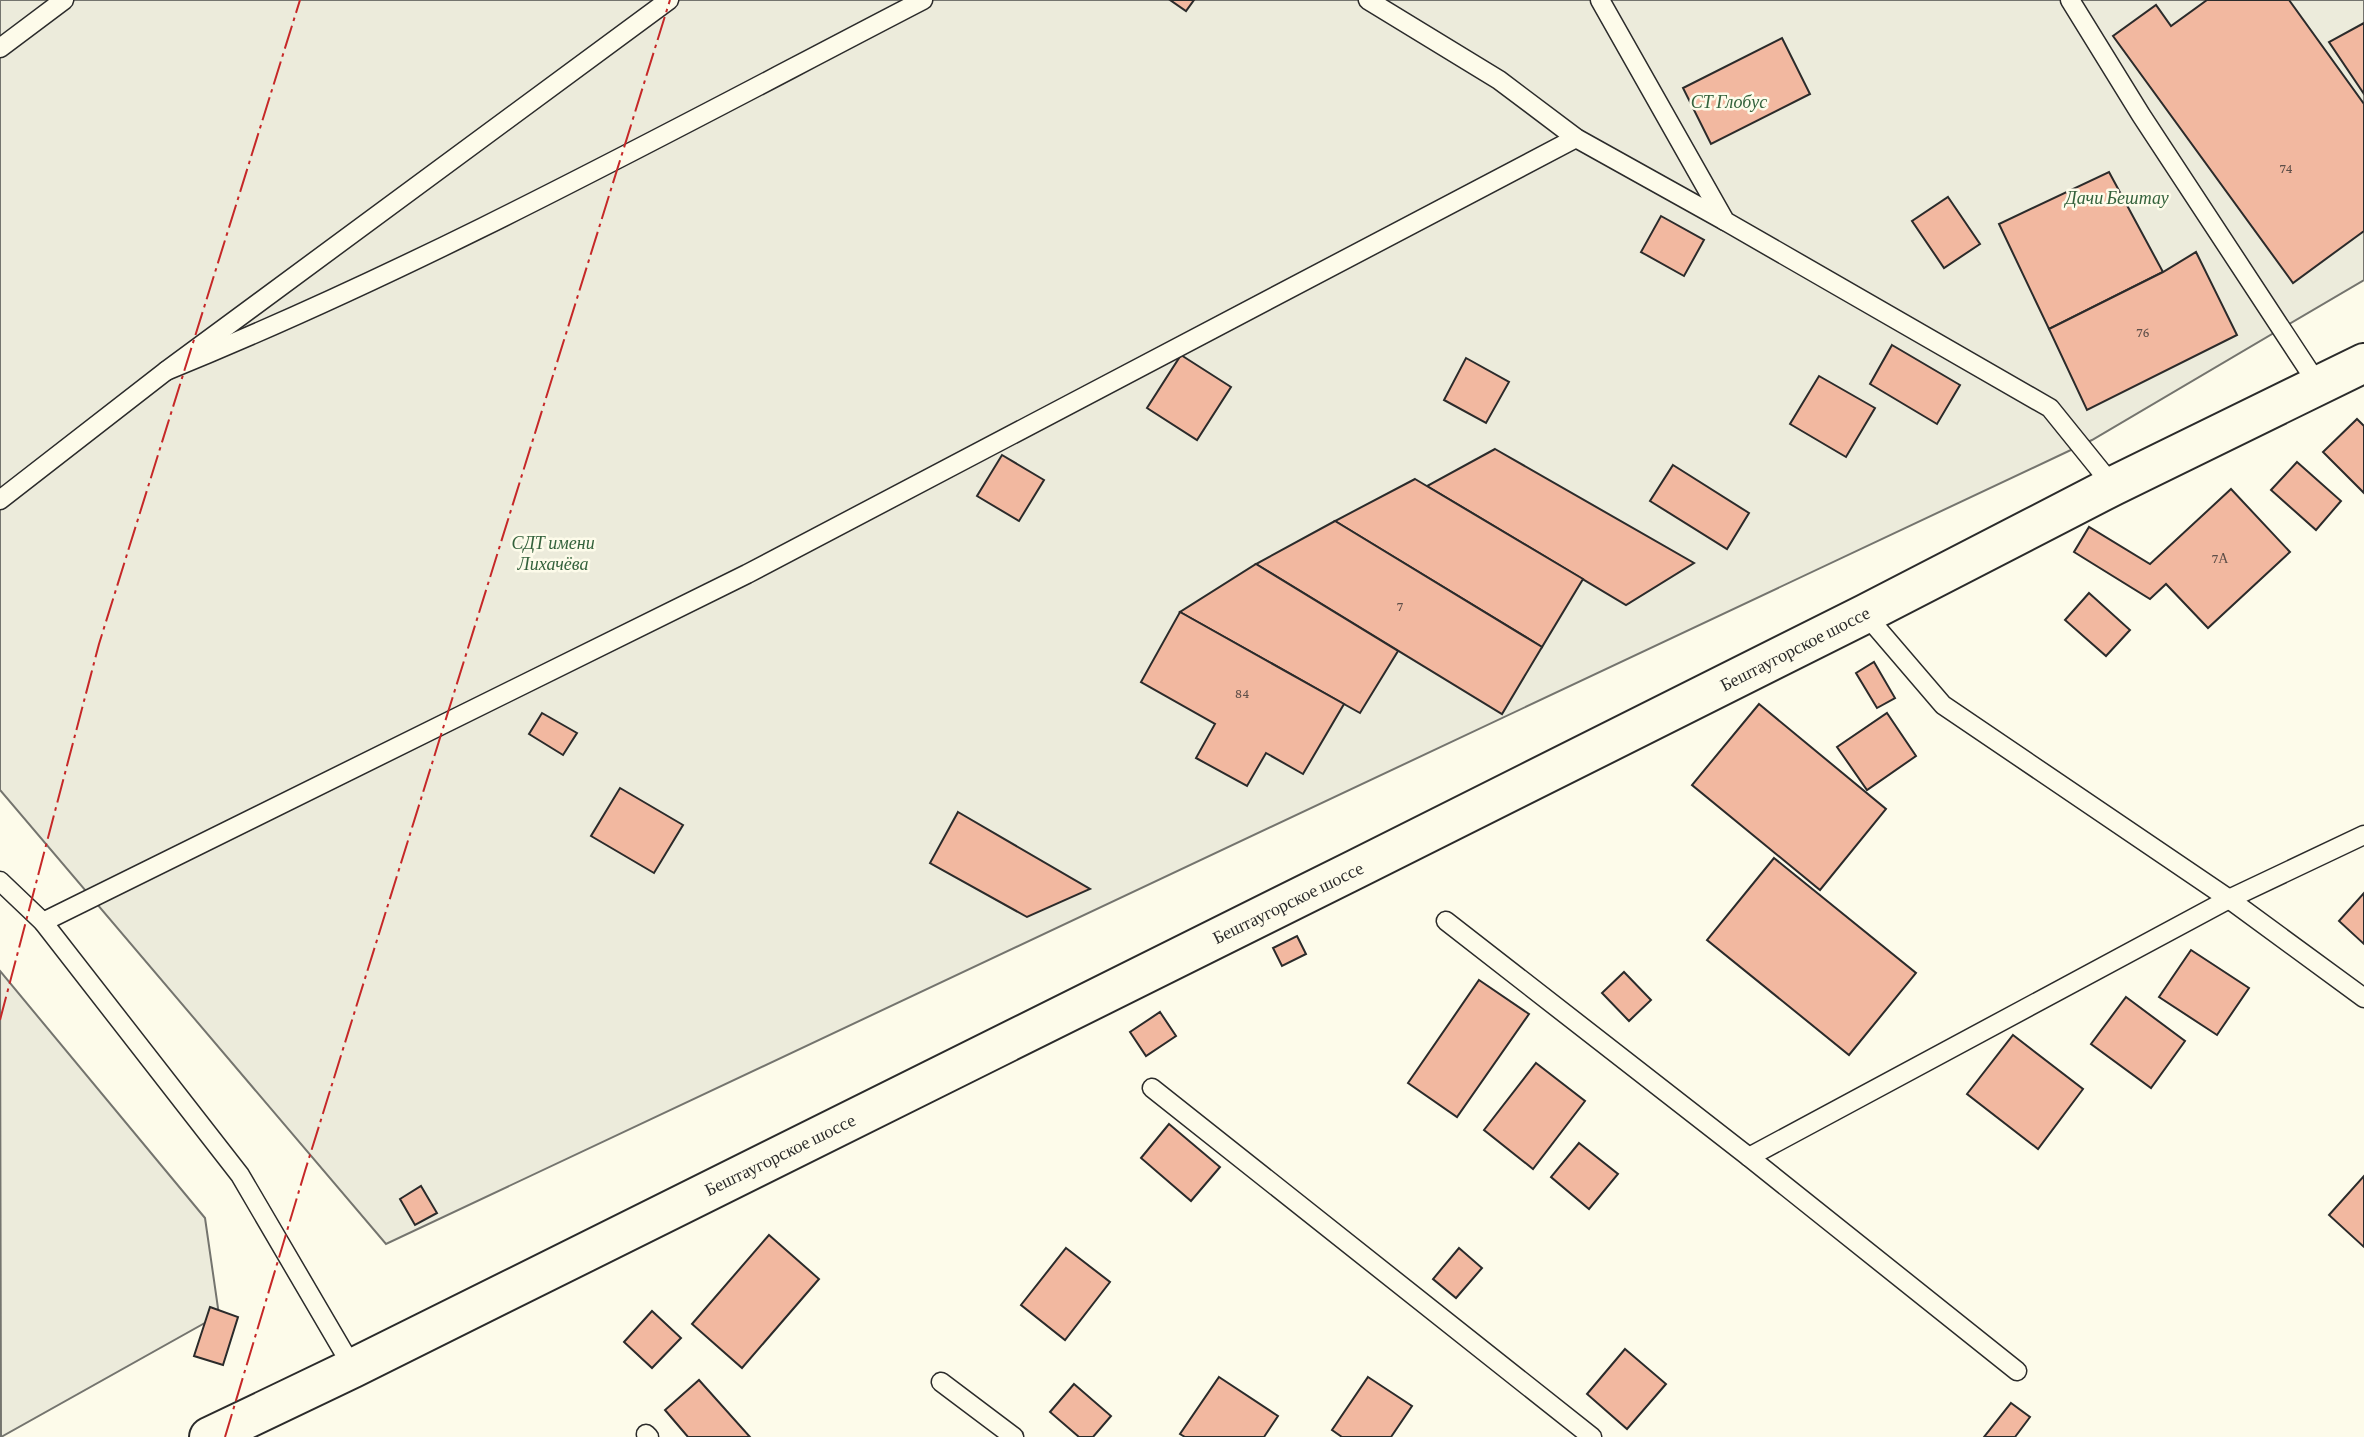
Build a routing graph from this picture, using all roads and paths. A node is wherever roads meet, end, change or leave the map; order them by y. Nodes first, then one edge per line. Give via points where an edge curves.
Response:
1 (64, 0) edge
2 (670, 0) edge
3 (923, 0) edge
4 (1368, 0) edge
5 (1600, 0) edge
6 (2070, 0) edge
7 (0, 48) edge
8 (1576, 138) junction
9 (1725, 222) junction
10 (2364, 363) edge
11 (166, 371) junction
12 (2319, 386) junction
13 (2113, 486) junction
14 (0, 500) edge
15 (1865, 614) junction
16 (2364, 835) edge
17 (0, 881) edge
18 (2229, 900) junction
19 (1446, 921) dead end
20 (43, 922) junction
21 (2364, 998) edge
22 (1152, 1088) dead end
23 (1749, 1157) junction
24 (353, 1368) junction
25 (2017, 1371) dead end
26 (941, 1382) dead end
27 (209, 1437) edge
28 (1014, 1437) edge
29 (1592, 1437) edge

1 - 7 lane
2 - 11 lane
3 - 11 lane via 490,225
4 - 8 lane via 1499,80
5 - 9 lane
6 - 12 lane
8 - 9 lane
8 - 20 lane via 747,574
9 - 13 lane via 2050,408
10 - 12 main road, Бештаугорское шоссе
11 - 14 lane
12 - 13 main road, Бештаугорское шоссе
13 - 15 main road, Бештаугорское шоссе
15 - 18 lane via 1943,705
15 - 24 main road, Бештаугорское шоссе
16 - 18 lane
17 - 20 lane
18 - 21 lane
18 - 23 lane
19 - 23 lane
20 - 24 lane via 240,1175
22 - 29 lane
23 - 25 lane
24 - 27 main road, Бештаугорское шоссе
26 - 28 lane

